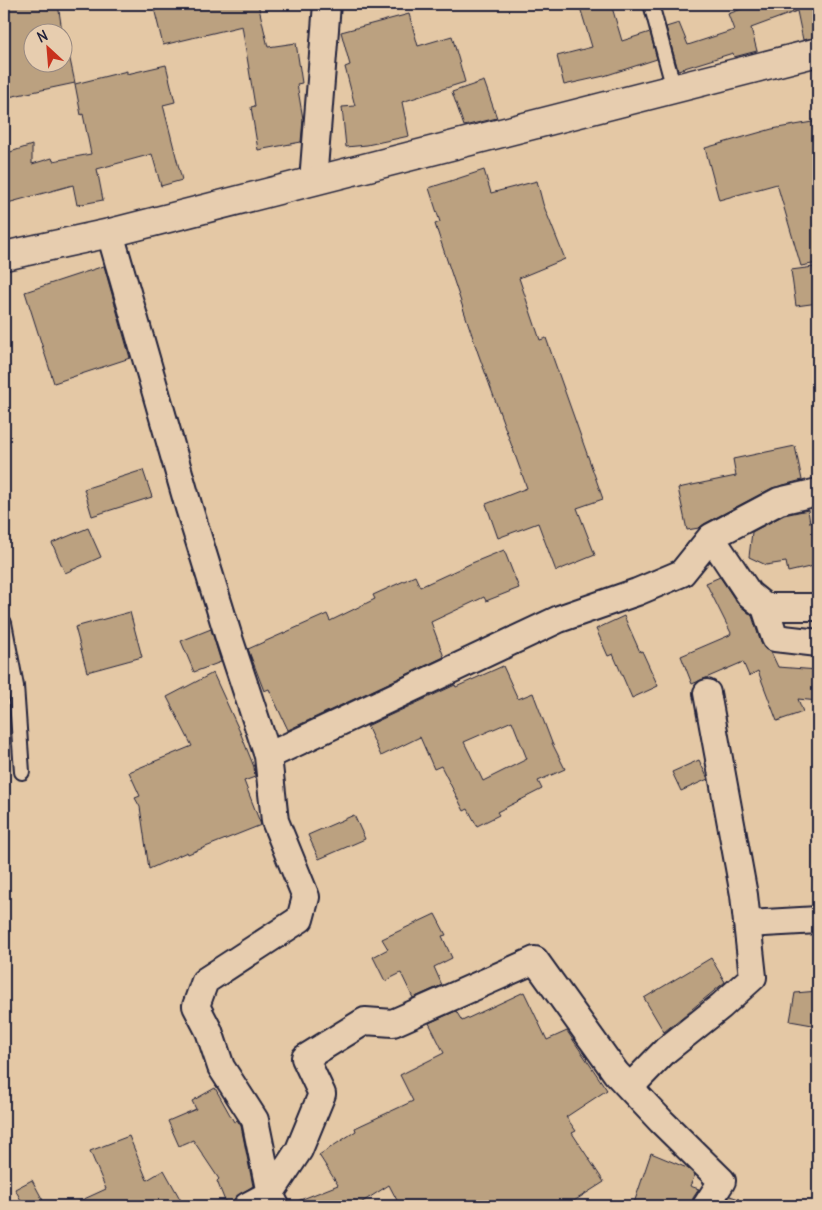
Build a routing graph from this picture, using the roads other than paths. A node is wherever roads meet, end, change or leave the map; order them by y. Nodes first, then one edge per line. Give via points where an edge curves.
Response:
1 (327, 4) edge
2 (651, 4) edge
3 (818, 52) edge
4 (674, 89) junction
5 (313, 182) junction
6 (110, 233) junction
7 (4, 256) edge
8 (818, 492) edge
9 (710, 537) junction
10 (765, 607) junction
11 (818, 607) edge
12 (4, 623) edge
13 (818, 643) edge
14 (707, 693) dead end
15 (268, 756) junction
16 (22, 772) dead end
17 (818, 920) edge
18 (747, 924) junction
19 (630, 1087) junction
20 (273, 1200) edge
21 (247, 1206) edge
22 (706, 1206) edge

1 - 5 street
2 - 4 lane
3 - 4 main road
4 - 5 main road
5 - 6 main road
6 - 7 main road
6 - 15 street via 192,517
8 - 9 street via 779,501
9 - 10 street via 749,594
9 - 15 street via 682,573 559,619
10 - 11 street
10 - 13 street via 775,638
12 - 16 lane via 16,686
14 - 18 street
15 - 20 street via 275,822 306,897 300,919 205,981 196,1006 209,1031 221,1067 255,1120
17 - 18 street
18 - 19 street via 753,977 666,1050
19 - 20 street via 616,1073 535,960 393,1023 365,1021 305,1058 322,1094 299,1150
19 - 22 street via 722,1181
20 - 21 street

